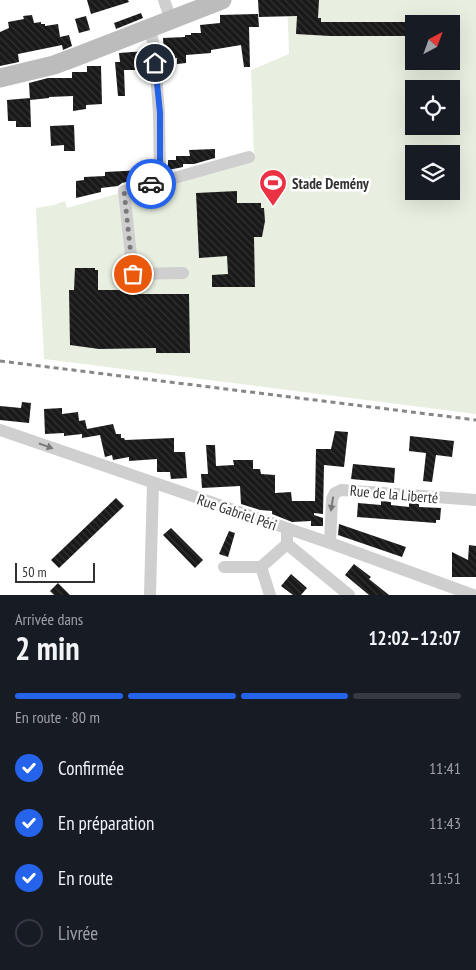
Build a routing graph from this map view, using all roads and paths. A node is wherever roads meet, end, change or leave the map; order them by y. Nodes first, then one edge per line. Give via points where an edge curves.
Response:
1 (164, 0) edge
2 (222, 0) edge
3 (171, 20) junction
4 (150, 29) junction
5 (0, 78) edge
6 (249, 158) dead end
7 (160, 182) junction
8 (183, 273) dead end
9 (0, 430) edge
10 (153, 483) junction
11 (476, 500) edge
12 (287, 529) junction
13 (287, 544) junction
14 (330, 544) junction
15 (224, 567) dead end
16 (261, 567) junction
17 (150, 595) edge
18 (270, 595) edge
19 (349, 595) edge
20 (473, 595) edge

1 - 3 street
2 - 3 main road
3 - 4 main road
4 - 5 main road via 61,62
4 - 7 street via 160,113
6 - 7 street
7 - 8 street via 124,191 133,274
9 -> 10 street, Rue Gabriel Péri
10 - 12 street, Rue Gabriel Péri
10 - 17 street
11 -> 14 street, Rue de la Liberté via 341,490 332,499
12 - 13 street
12 - 14 street, Rue Gabriel Péri
13 - 16 street
13 - 19 street
14 - 20 street, Rue Gabriel Péri
15 - 16 street
16 - 18 street

